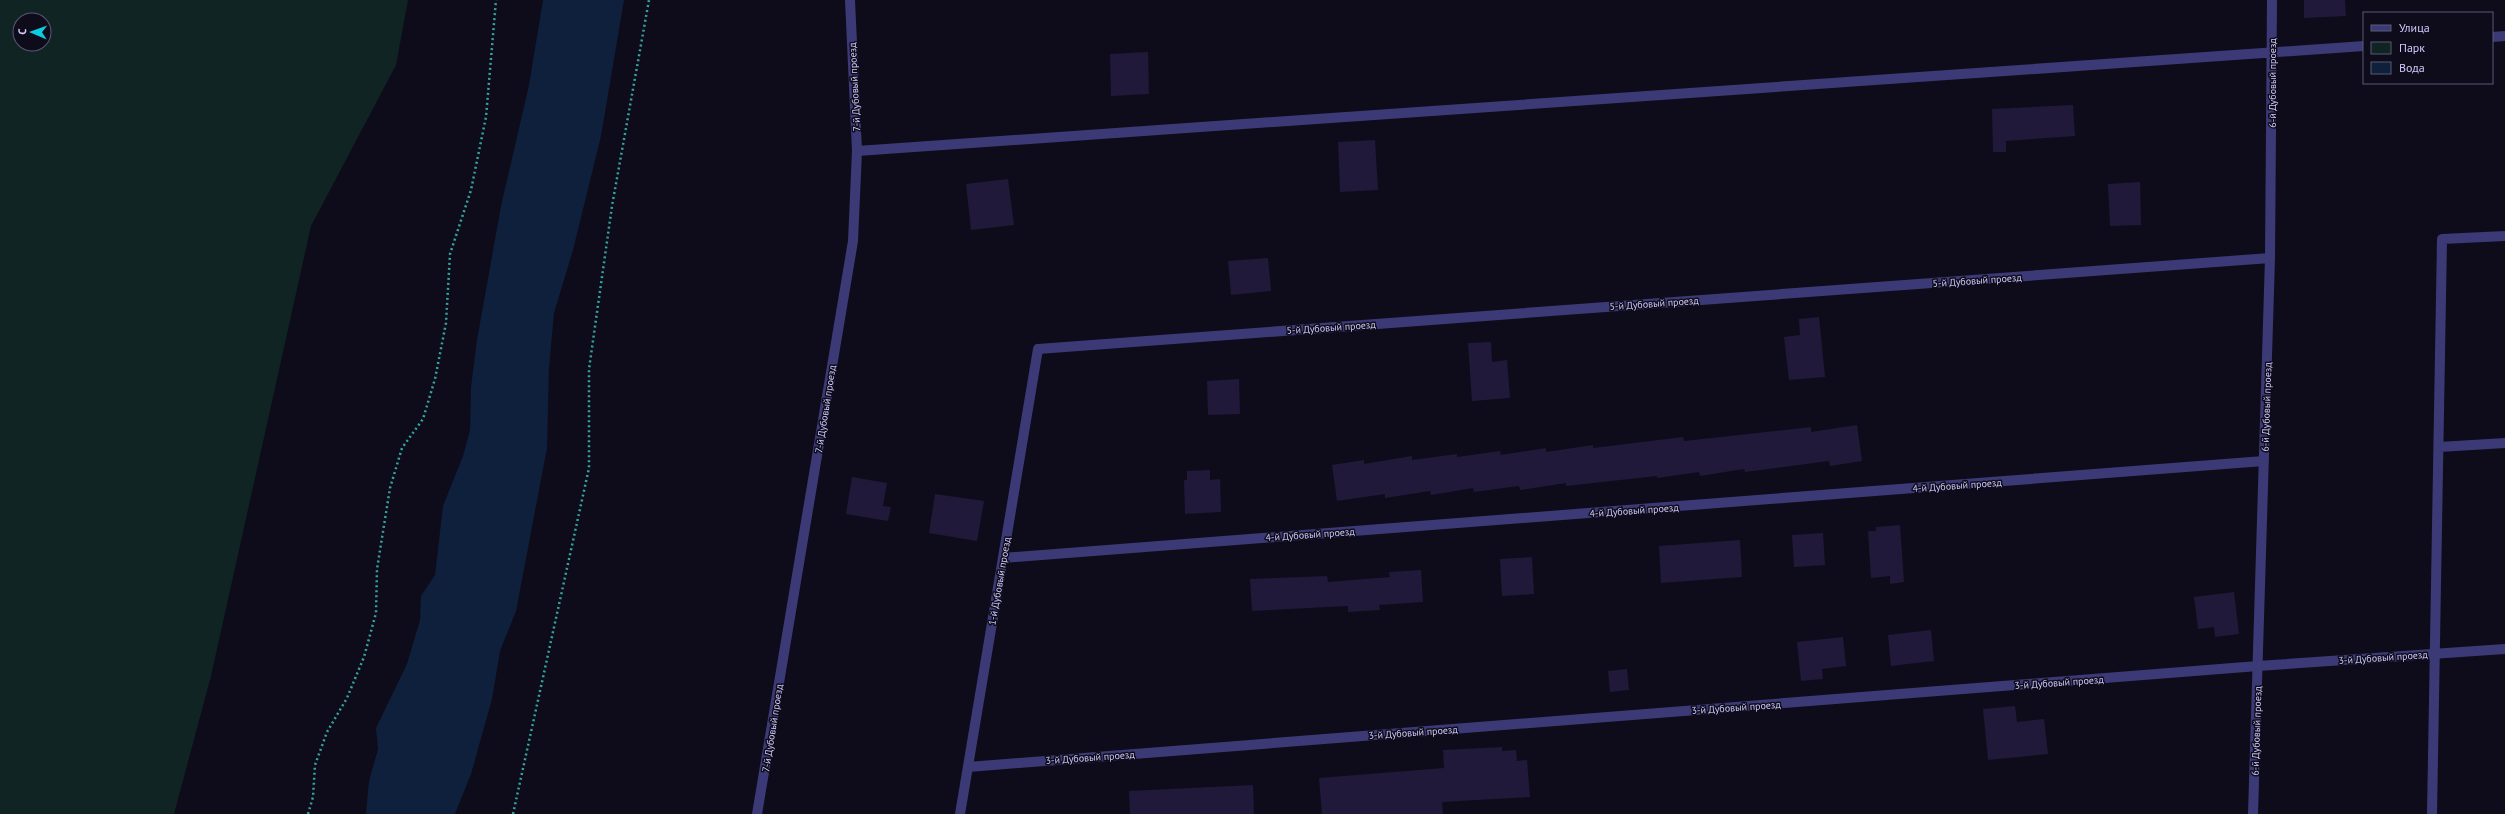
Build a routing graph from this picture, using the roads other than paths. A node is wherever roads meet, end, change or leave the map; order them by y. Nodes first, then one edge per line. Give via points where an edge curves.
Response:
1 (850, 0) edge
2 (2272, 0) edge
3 (2505, 36) edge
4 (2493, 37) edge
5 (2363, 46) edge
6 (2273, 52) junction
7 (857, 151) junction
8 (2505, 236) edge
9 (2270, 258) junction
10 (1038, 349) joint
11 (2505, 443) edge
12 (2438, 447) junction
13 (2264, 461) junction
14 (1003, 558) junction
15 (2505, 649) edge
16 (2435, 653) junction
17 (2258, 666) junction
18 (968, 767) junction
19 (757, 814) edge
20 (960, 814) edge
21 (2253, 814) edge
22 (2432, 814) edge

1 - 7 street, 7-й Дубовый проезд
2 - 6 street, 6-й Дубовый проезд
3 - 4 street
5 - 6 street
6 - 7 street
6 - 9 street, 6-й Дубовый проезд
7 - 19 street, 7-й Дубовый проезд via 853,241
8 - 12 street via 2442,239
9 - 10 street, 5-й Дубовый проезд
9 - 13 street, 6-й Дубовый проезд
10 - 14 street, 1-й Дубовый проезд
11 - 12 street
12 - 16 street
13 - 14 street, 4-й Дубовый проезд
13 - 17 street, 6-й Дубовый проезд
14 - 18 street, 1-й Дубовый проезд
15 - 16 street, 3-й Дубовый проезд
16 - 17 street, 3-й Дубовый проезд
16 - 22 street
17 - 18 street, 3-й Дубовый проезд
17 - 21 street, 6-й Дубовый проезд
18 - 20 street, 1-й Дубовый проезд

